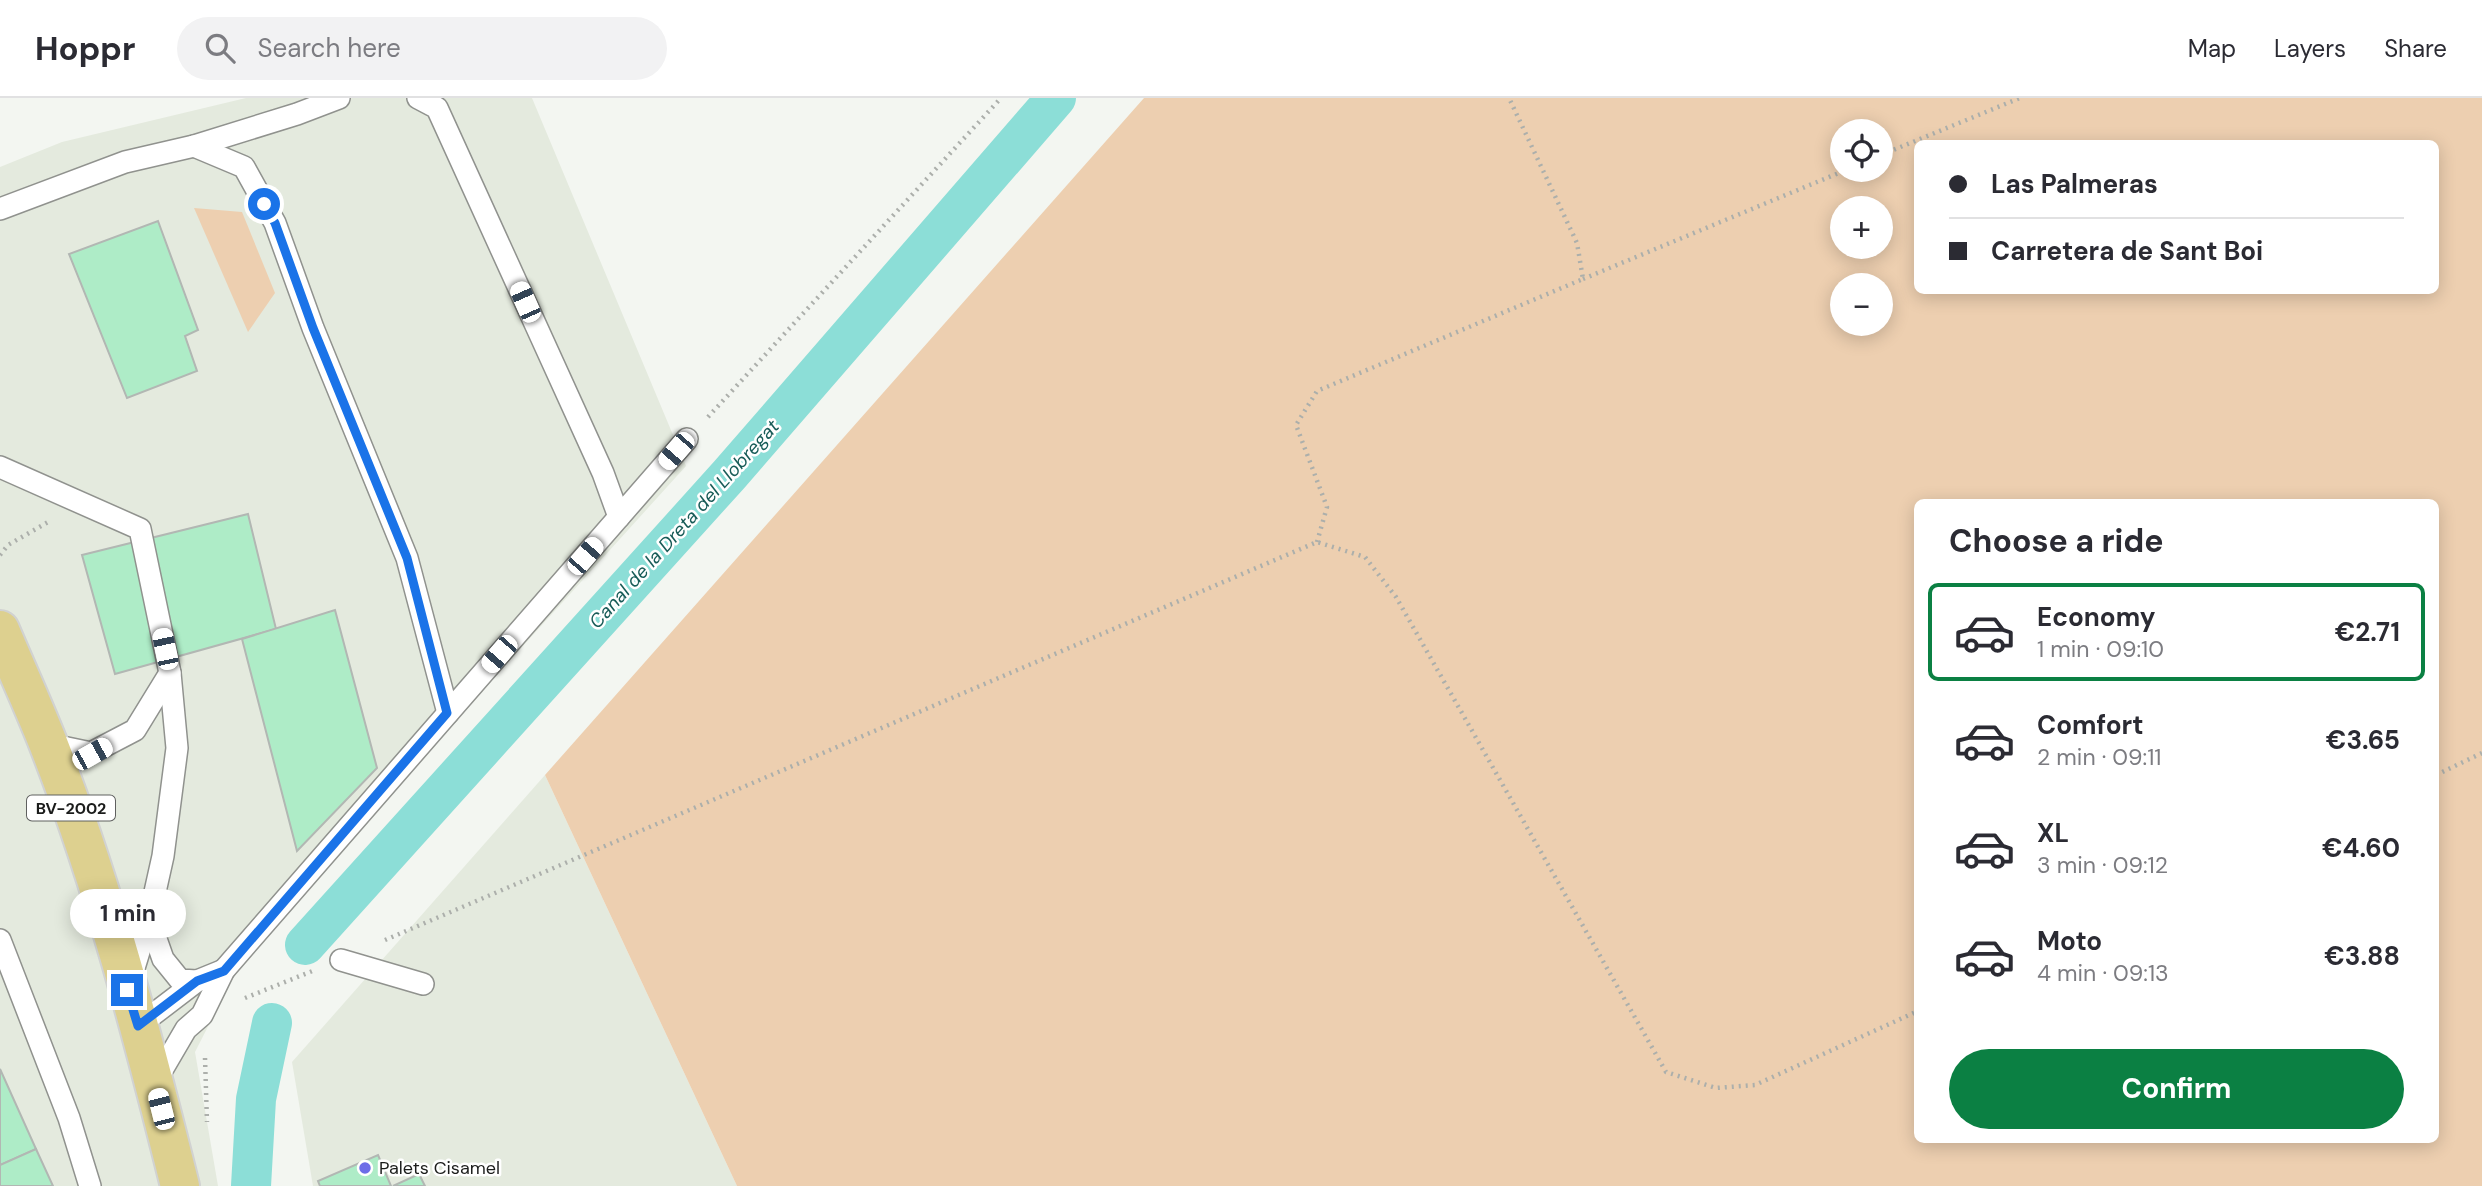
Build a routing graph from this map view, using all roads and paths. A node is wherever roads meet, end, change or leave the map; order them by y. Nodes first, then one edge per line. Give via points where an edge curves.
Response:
1 (339, 98) edge
2 (418, 98) edge
3 (1001, 98) edge
4 (1509, 98) edge
5 (2020, 98) edge
6 (1918, 140) edge
7 (1914, 141) edge
8 (194, 146) junction
9 (1893, 150) edge
10 (1830, 177) edge
11 (0, 209) edge
12 (1583, 279) junction
13 (687, 439) joint
14 (0, 467) edge
15 (619, 517) junction
16 (1317, 542) junction
17 (0, 630) edge
18 (170, 673) junction
19 (447, 713) junction
20 (48, 744) junction
21 (2482, 753) edge
22 (2439, 774) edge
23 (149, 919) junction
24 (0, 940) edge
25 (341, 960) junction
26 (224, 971) junction
27 (197, 981) junction
28 (423, 984) dead end
29 (127, 990) junction
30 (1914, 1013) edge
31 (205, 1014) junction
32 (138, 1026) junction
33 (155, 1083) junction
34 (208, 1134) dead end
35 (90, 1186) edge
36 (180, 1186) edge

1 - 8 lane
2 - 15 lane via 437,108
3 - 13 path
4 - 12 path via 1577,243
5 - 6 path
7 - 9 path
8 - 11 lane via 125,162
8 - 19 lane via 244,167 275,223 407,558
10 - 12 path
12 - 16 path via 1317,391 1296,425 1327,507
13 - 15 lane
14 - 18 lane via 140,529
15 - 19 lane
16 - 25 path
16 - 30 path via 1366,557 1396,597 1666,1072 1716,1088 1755,1085
17 - 20 main road, BV-2002
18 - 20 lane via 135,730 92,754
18 - 23 lane via 177,748 163,856
19 - 26 lane
20 - 29 main road, BV-2002 via 88,855
21 - 22 path
23 - 27 lane via 163,959 180,979
23 - 29 lane
24 - 35 lane via 69,1118
25 - 28 lane
25 - 31 path
26 - 27 lane
26 - 31 lane
27 - 32 lane
29 - 32 main road, BV-2002
31 - 33 lane via 180,1038
31 - 34 path
32 - 33 main road, BV-2002
33 - 36 main road, BV-2002

